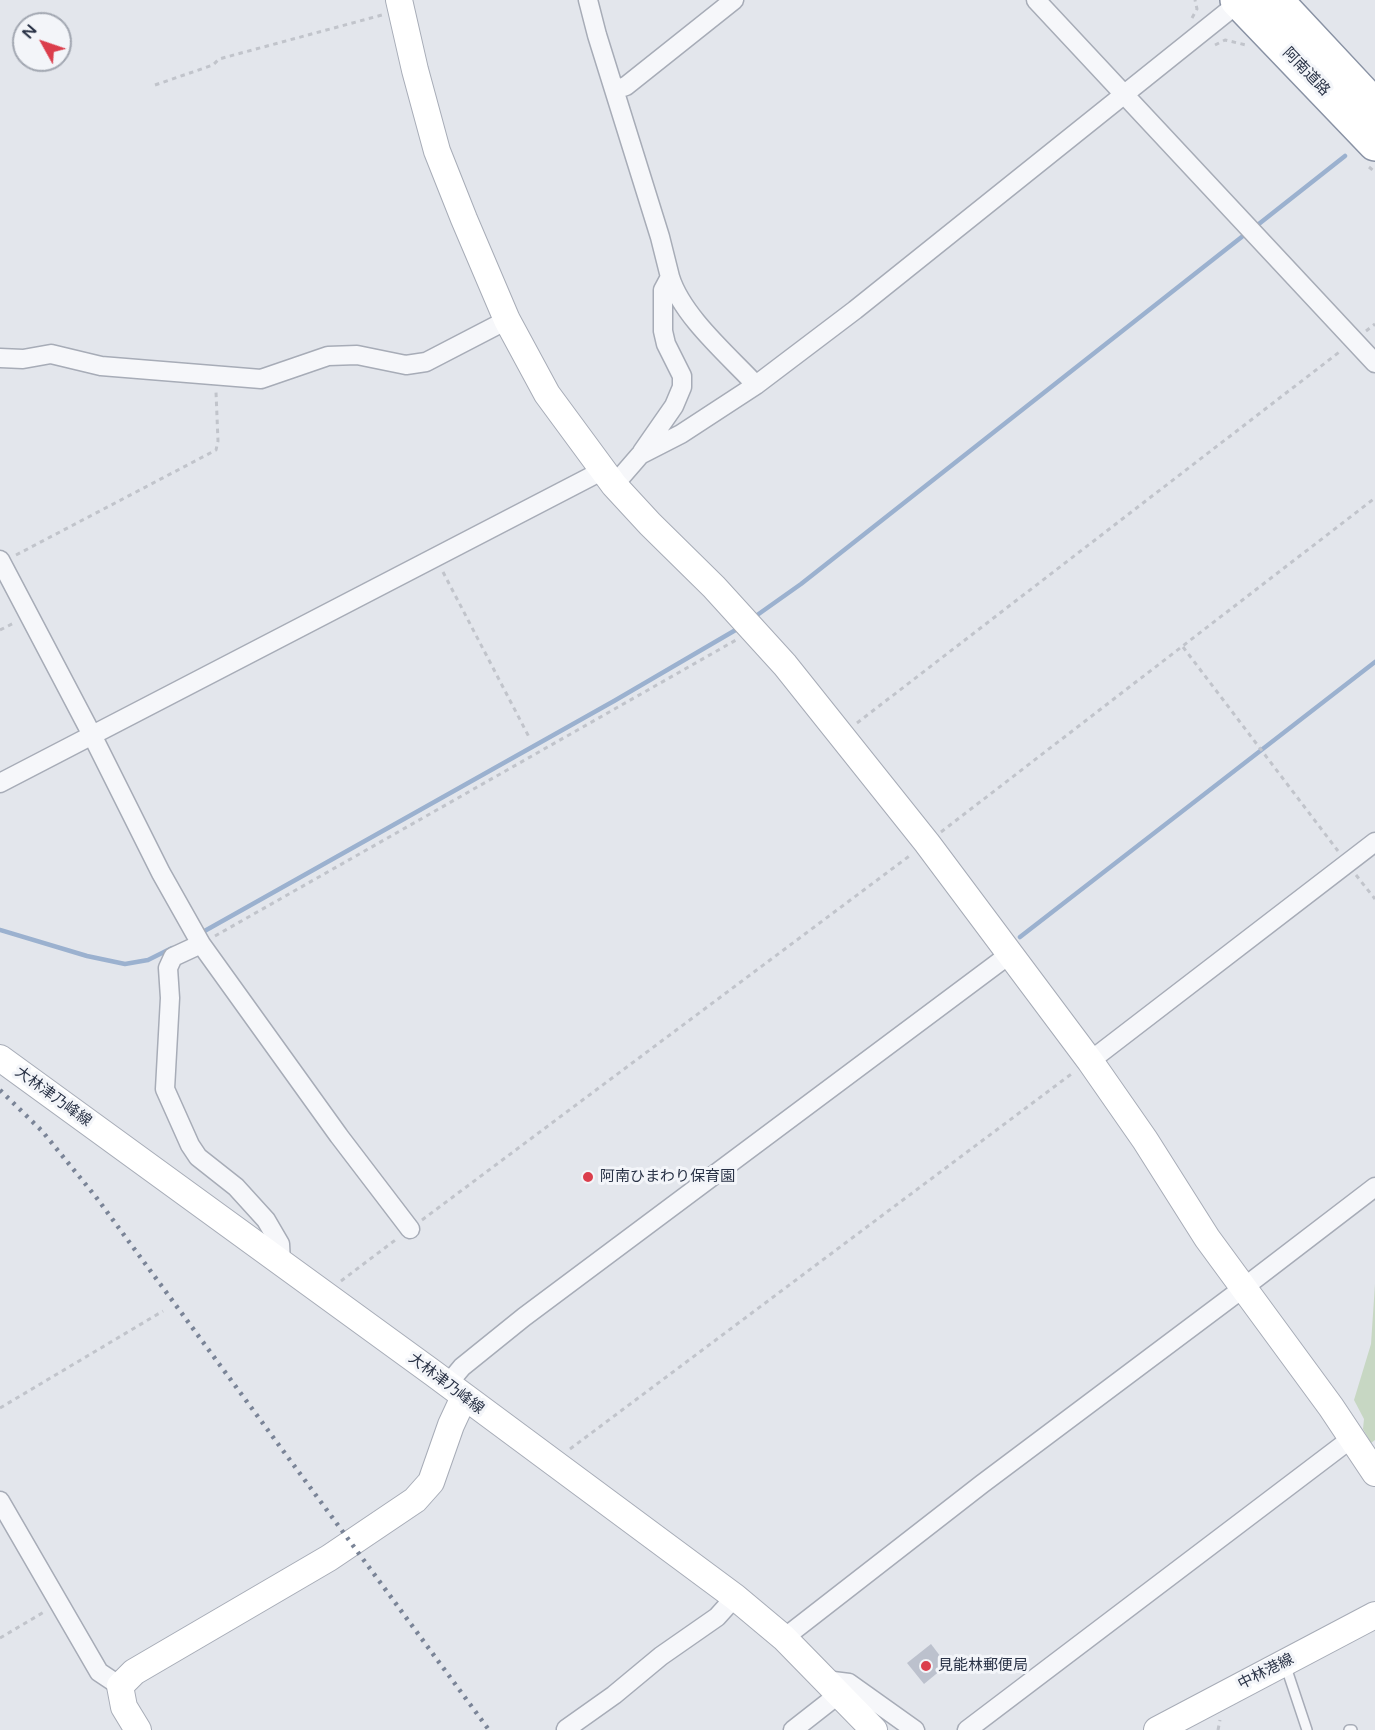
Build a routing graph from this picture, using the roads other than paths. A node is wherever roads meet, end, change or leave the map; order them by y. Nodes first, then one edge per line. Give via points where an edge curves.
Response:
1 (588, 0) edge
2 (734, 0) edge
3 (1036, 0) edge
4 (1276, 0) edge
5 (1239, 1) edge
6 (400, 5) edge
7 (615, 90) junction
8 (1124, 94) junction
9 (1375, 106) edge
10 (1371, 154) edge
11 (670, 277) junction
12 (507, 320) junction
13 (0, 358) edge
14 (1375, 363) edge
15 (756, 385) junction
16 (640, 455) junction
17 (607, 477) junction
18 (1, 561) edge
19 (92, 735) junction
20 (0, 783) edge
21 (1375, 842) edge
22 (198, 938) junction
23 (1010, 954) junction
24 (0, 1058) edge
25 (1089, 1061) junction
26 (1375, 1187) edge
27 (410, 1229) road end
28 (281, 1263) junction
29 (1243, 1288) junction
30 (456, 1391) junction
31 (1367, 1454) edge
32 (0, 1501) edge
33 (735, 1598) junction
34 (1375, 1615) edge
35 (784, 1638) junction
36 (1285, 1662) junction
37 (120, 1686) junction
38 (832, 1687) junction
39 (138, 1730) edge
40 (566, 1730) edge
41 (793, 1730) edge
42 (874, 1730) edge
43 (915, 1730) edge
44 (967, 1730) edge
45 (1157, 1730) edge
46 (1307, 1730) edge

1 - 7 street
2 - 7 street via 626,86
3 - 8 street
4 - 9 highway, 阿南道路
5 - 8 street
5 - 10 highway, 阿南道路
6 - 12 street via 437,151
7 - 11 street
8 - 14 street
8 - 15 street
11 - 15 street via 688,312
11 - 16 street via 663,290 663,331 682,376 682,387 674,406
12 - 13 street via 426,362 406,365 357,355 328,356 261,379 101,366 51,354
12 - 17 street via 547,394
15 - 16 street via 681,434
16 - 17 street
17 - 19 street via 592,476
17 - 23 street via 785,665
18 - 19 street
19 - 20 street
19 - 22 street
21 - 25 street
22 - 27 street
22 - 28 street via 173,957 168,968 165,1089 198,1156 236,1187 266,1220 280,1244
23 - 25 street
23 - 30 street via 524,1317 462,1367
24 - 28 street, 大林津乃峰線
25 - 29 street
26 - 29 street
28 - 30 street, 大林津乃峰線
29 - 31 street
29 - 35 street
30 - 33 street, 大林津乃峰線
30 - 37 street via 451,1425 431,1482 414,1500 330,1558 134,1672
31 - 44 street
32 - 37 street via 99,1672
33 - 35 street, 大林津乃峰線
33 - 40 street via 717,1617
34 - 36 street, 中林港線
35 - 38 street, 大林津乃峰線
36 - 45 street, 中林港線
36 - 46 lane
37 - 39 street via 124,1707
38 - 41 street
38 - 42 street, 大林津乃峰線
38 - 43 street via 849,1683

